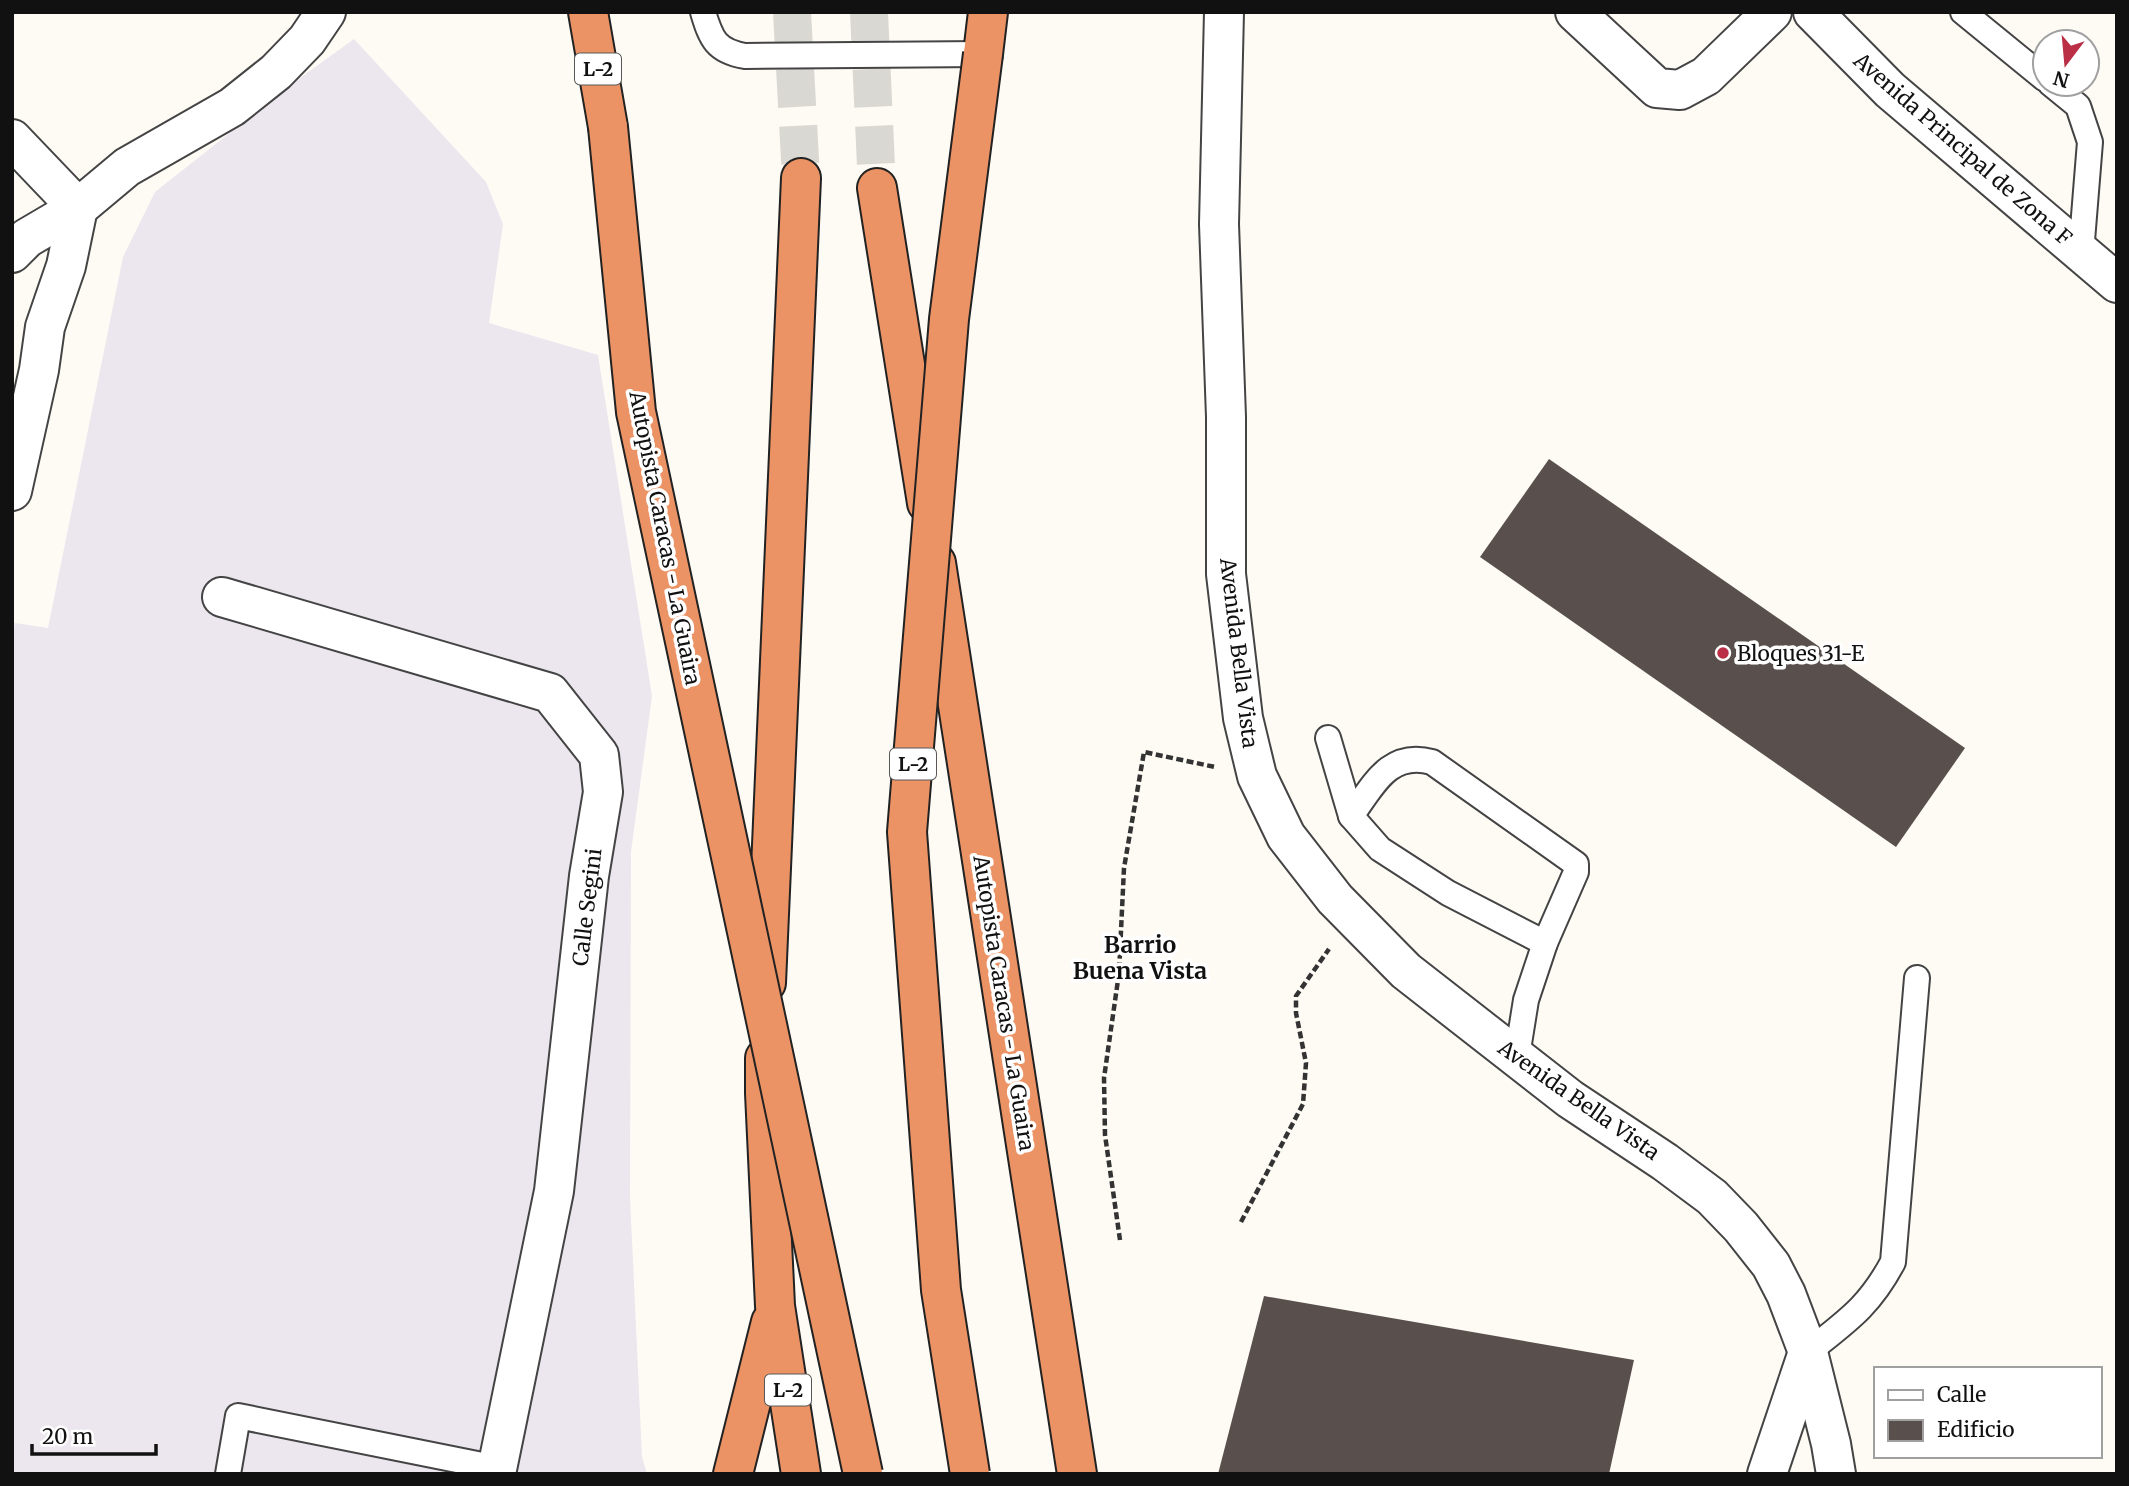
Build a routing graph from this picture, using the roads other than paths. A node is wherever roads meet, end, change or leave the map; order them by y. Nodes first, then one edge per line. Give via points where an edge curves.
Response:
1 (326, 12) edge
2 (588, 12) edge
3 (703, 12) edge
4 (988, 12) edge
5 (1224, 12) edge
6 (1575, 12) edge
7 (1772, 12) edge
8 (1813, 12) edge
9 (1963, 12) edge
10 (983, 54) junction
11 (2031, 68) edge
12 (2067, 98) edge
13 (12, 139) edge
14 (802, 178) tunnel mouth
15 (877, 188) tunnel mouth
16 (78, 208) junction
17 (12, 253) edge
18 (2081, 253) junction
19 (2117, 283) edge
20 (12, 491) edge
21 (222, 597) dead end
22 (1328, 738) dead end
23 (1351, 816) junction
24 (1545, 943) junction
25 (1917, 978) dead end
26 (1517, 1056) junction
27 (775, 1306) junction
28 (1808, 1352) junction
29 (496, 1471) edge
30 (228, 1474) edge
31 (733, 1474) edge
32 (801, 1474) edge
33 (863, 1474) edge
34 (970, 1474) edge
35 (1077, 1474) edge
36 (1767, 1474) edge
37 (1836, 1474) edge

1 - 16 street via 276,72 232,107 127,167
2 - 33 highway, Autopista Caracas - La Guaira / L-2, bridge via 608,127 636,412
3 - 10 lane via 709,33 719,46 745,57
4 - 10 highway, L-2
5 - 26 street, Avenida Bella Vista via 1219,224 1226,574 1243,718 1257,776 1286,836 1335,899 1406,971
6 - 7 street via 1657,88 1680,90 1706,76
8 - 18 street, Avenida Principal de Zona F via 1890,90
9 - 11 lane
10 - 34 highway, L-2, bridge via 948,319 907,832 941,1290
12 - 18 lane via 2078,107 2090,142
13 - 16 street
14 - 27 highway, L-2 via 766,964 765,1093
15 - 35 highway, Autopista Caracas - La Guaira / L-2
16 - 17 street via 27,238
16 - 20 street via 66,266 45,327
18 - 19 street, Avenida Principal de Zona F
21 - 29 street, Calle Segini via 550,693 599,755 603,792 589,876 554,1191
22 - 23 lane
23 - 24 lane via 1380,849 1448,893
23 - 24 lane via 1391,766 1412,759 1432,762 1576,864
24 - 26 lane via 1526,1000
25 - 28 lane via 1893,1262 1860,1311
26 - 28 street, Avenida Bella Vista via 1570,1099 1712,1197 1771,1265
27 - 31 highway
27 - 32 highway, L-2
28 - 36 street
28 - 37 street, Avenida Bella Vista
29 - 30 lane via 238,1416

